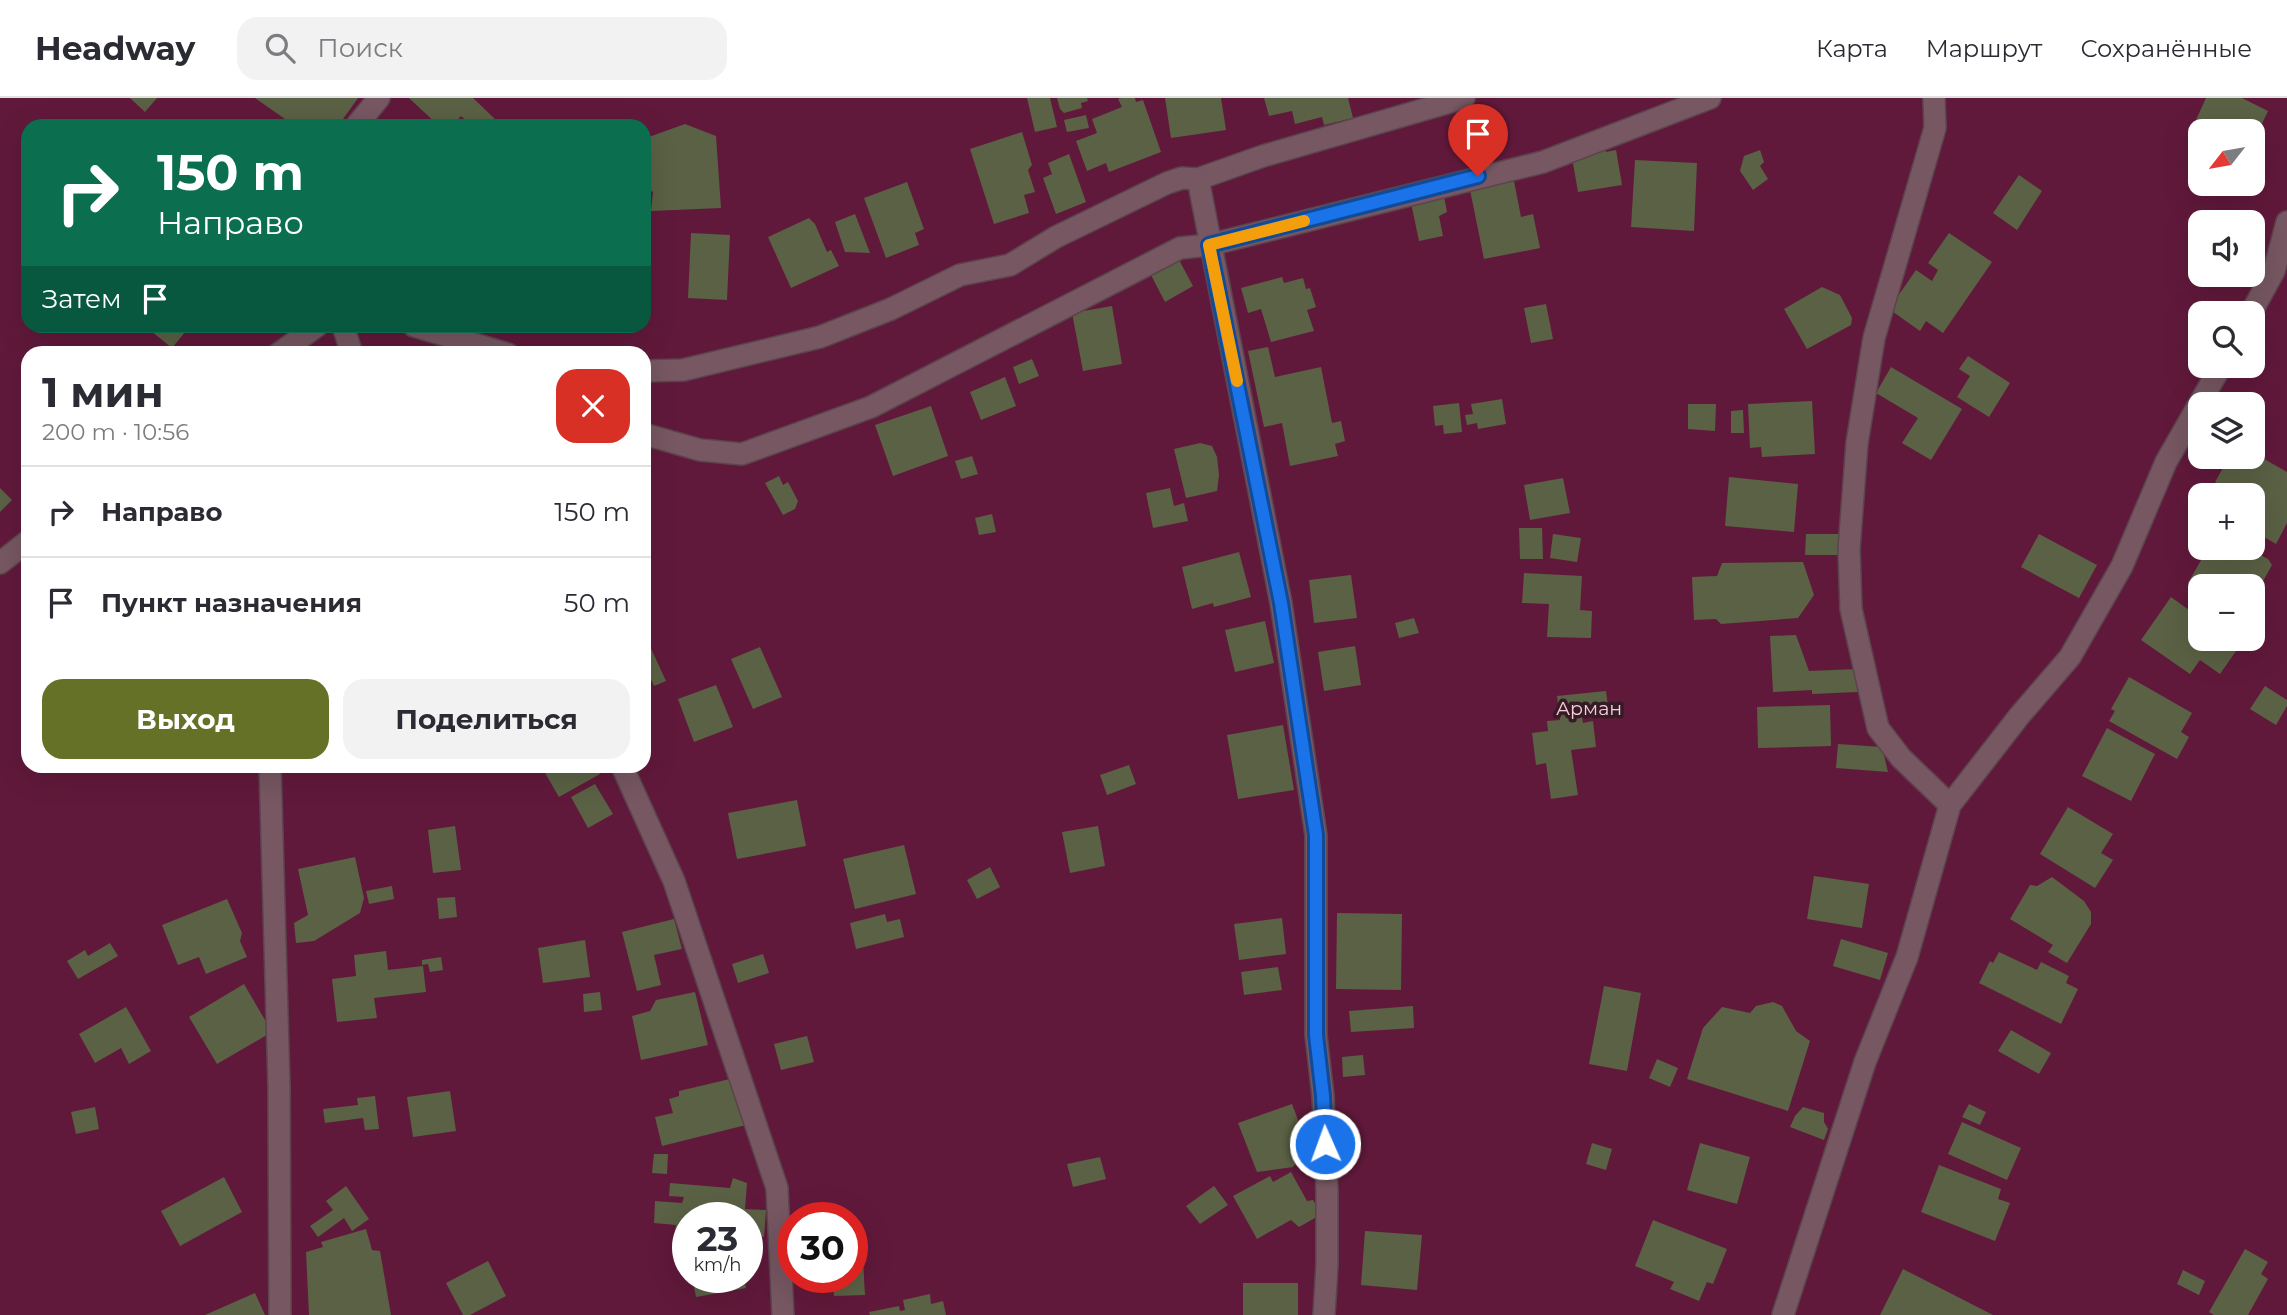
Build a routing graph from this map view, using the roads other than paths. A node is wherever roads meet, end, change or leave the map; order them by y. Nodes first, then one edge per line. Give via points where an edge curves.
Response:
1 (379, 98) edge
2 (1464, 98) edge
3 (1710, 98) edge
4 (1934, 98) edge
5 (362, 119) edge
6 (1198, 179) junction
7 (2287, 222) edge
8 (1209, 245) junction
9 (2258, 301) edge
10 (307, 333) edge
11 (438, 333) edge
12 (289, 346) edge
13 (481, 346) edge
14 (651, 371) edge
15 (2214, 378) edge
16 (651, 436) edge
17 (21, 547) edge
18 (0, 564) edge
19 (270, 773) edge
20 (625, 773) edge
21 (1950, 805) junction
22 (280, 1315) edge
23 (783, 1315) edge
24 (1324, 1315) edge
25 (1783, 1315) edge

1 - 5 street
2 - 6 street
3 - 8 street via 1543,162
4 - 21 street via 1935,128 1874,338 1857,443 1849,549 1851,609 1878,728 1901,758
6 - 8 street
6 - 14 street via 1167,183 1056,237 1010,265 960,275 820,337 683,370
7 - 9 street via 2274,271
8 - 16 street via 1180,248 871,407 743,454 700,450
8 - 24 street via 1281,603 1316,835 1316,1035 1327,1191
10 - 12 street
11 - 13 street
15 - 21 street via 2166,462 2122,566 2070,657
17 - 18 street
19 - 22 street
20 - 23 street via 674,881 777,1188
21 - 25 street via 1907,957 1864,1062

